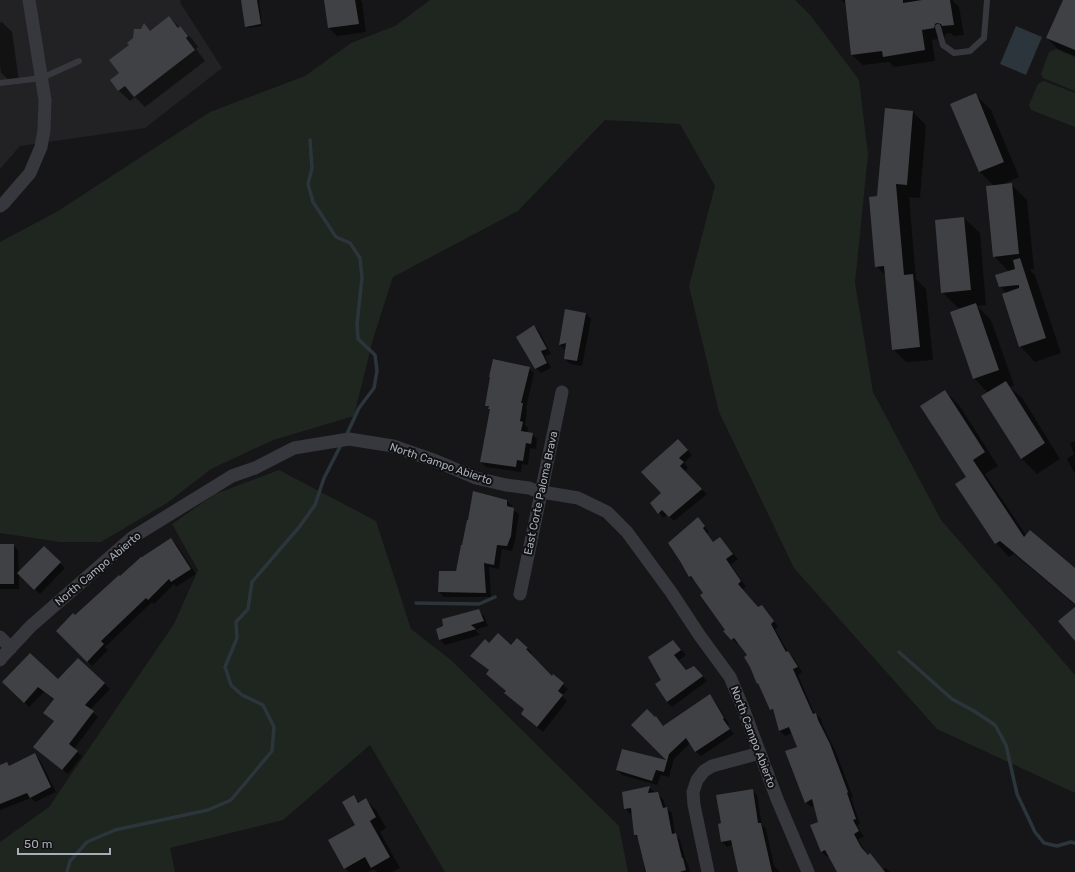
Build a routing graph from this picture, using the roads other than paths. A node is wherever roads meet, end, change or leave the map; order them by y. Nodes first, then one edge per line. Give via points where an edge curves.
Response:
1 (29, 0) edge
2 (987, 0) edge
3 (938, 27) dead end
4 (79, 61) dead end
5 (42, 78) junction
6 (0, 83) edge
7 (0, 206) edge
8 (562, 392) dead end
9 (542, 493) junction
10 (520, 594) dead end
11 (0, 637) edge
12 (11, 648) junction
13 (0, 660) edge
14 (760, 752) junction
15 (708, 872) edge
16 (808, 872) edge

1 - 5 street
2 - 3 lane via 984,38 970,51 954,53 943,45
4 - 5 lane
5 - 6 lane
5 - 7 street via 46,100 41,147 30,173
8 - 9 street, East Corte Paloma Brava
9 - 10 street, East Corte Paloma Brava
9 - 12 street, North Campo Abierto via 476,478 393,446 349,439 294,448 232,476 133,537 31,626
9 - 14 street, North Campo Abierto via 578,498 607,512 627,532 730,677
11 - 12 street
12 - 13 street, North Campo Abierto
14 - 15 street via 712,766 693,777 694,806
14 - 16 street, North Campo Abierto via 776,799

